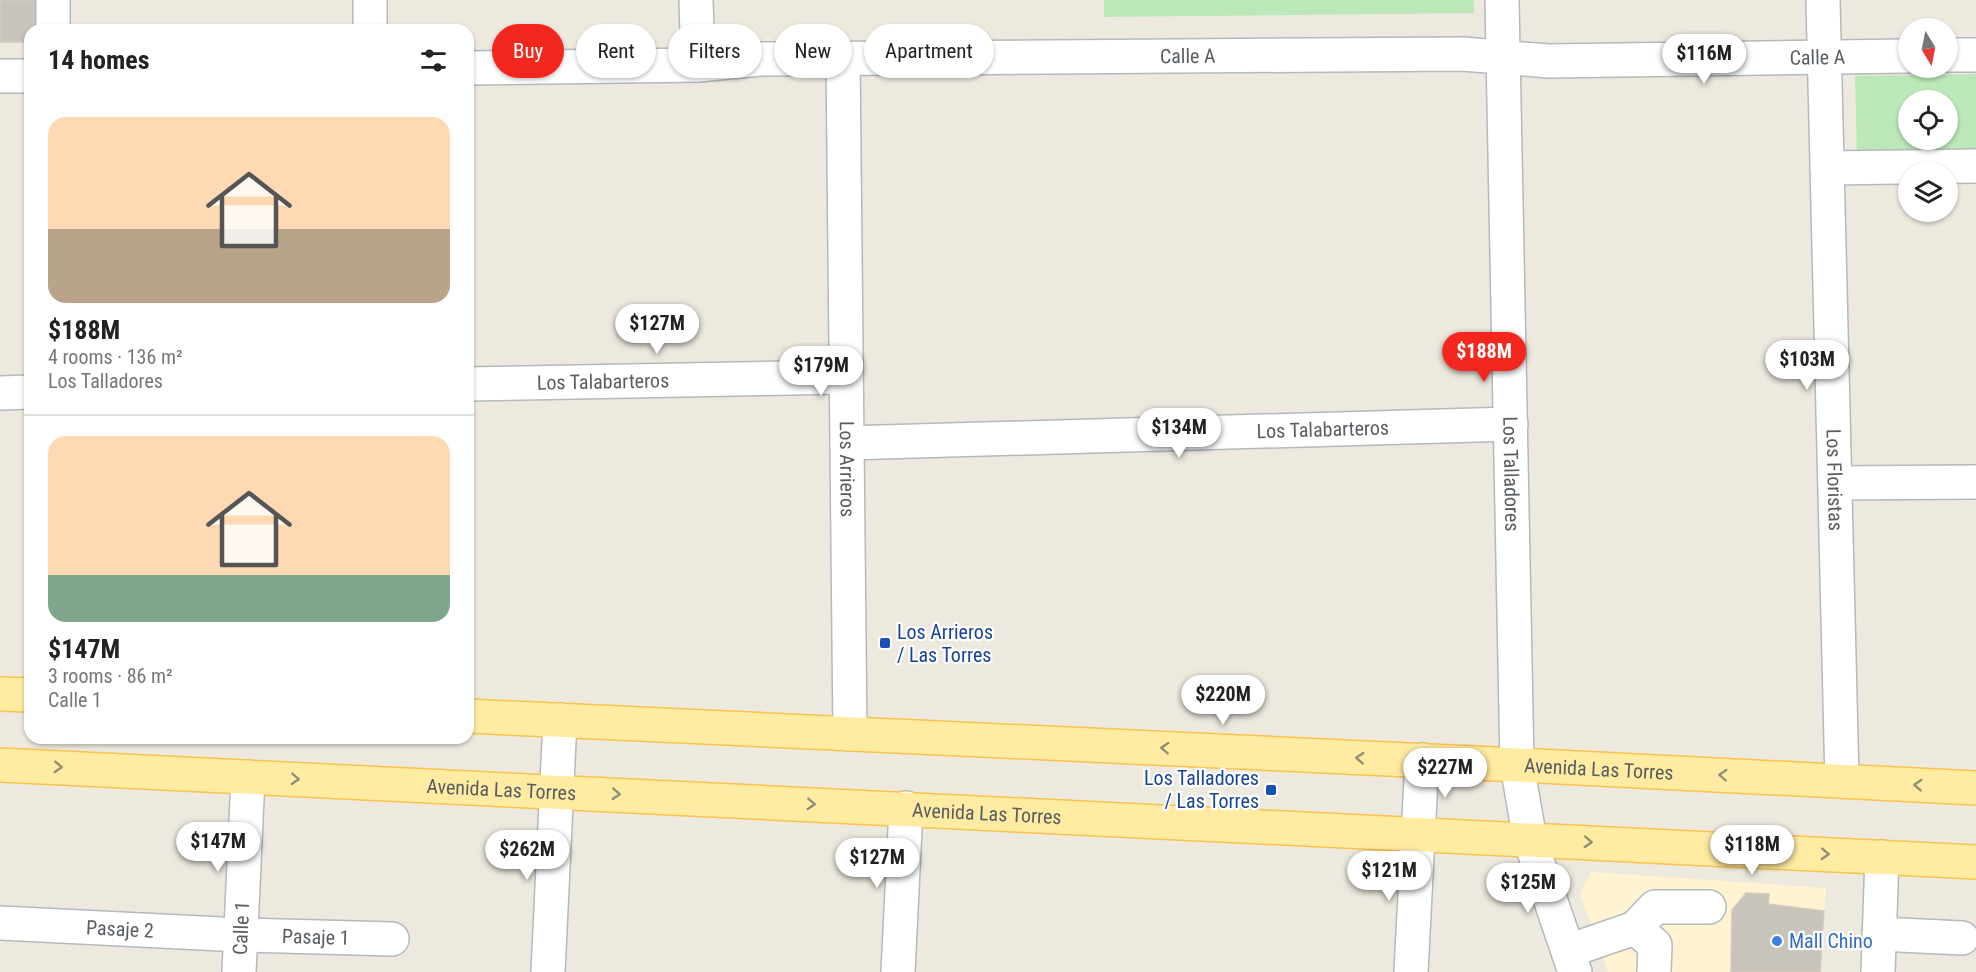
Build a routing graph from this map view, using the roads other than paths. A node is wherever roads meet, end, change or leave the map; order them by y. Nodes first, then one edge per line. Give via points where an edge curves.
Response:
1 (53, 0) edge
2 (370, 0) edge
3 (696, 0) edge
4 (1502, 0) edge
5 (1823, 0) edge
6 (53, 24) edge
7 (370, 24) edge
8 (697, 24) edge
9 (1958, 55) edge
10 (1976, 55) edge
11 (1898, 56) edge
12 (1503, 57) junction
13 (1825, 57) junction
14 (852, 59) edge
15 (668, 65) edge
16 (474, 68) edge
17 (24, 75) edge
18 (0, 76) edge
19 (843, 78) edge
20 (1976, 166) edge
21 (1827, 168) junction
22 (846, 376) junction
23 (474, 384) edge
24 (24, 392) edge
25 (0, 393) edge
26 (1511, 424) junction
27 (847, 443) junction
28 (1976, 482) edge
29 (1835, 483) junction
30 (0, 694) edge
31 (24, 695) edge
32 (474, 716) edge
33 (560, 720) junction
34 (850, 734) junction
35 (1422, 760) junction
36 (0, 765) edge
37 (1517, 765) junction
38 (248, 777) junction
39 (1842, 781) junction
40 (1976, 788) edge
41 (557, 792) junction
42 (906, 808) junction
43 (1418, 833) junction
44 (1530, 840) junction
45 (1882, 857) junction
46 (1976, 862) edge
47 (1709, 907) dead end
48 (0, 923) edge
49 (1635, 928) junction
50 (1879, 934) junction
51 (241, 935) junction
52 (1962, 938) dead end
53 (393, 939) dead end
54 (1571, 962) edge
55 (239, 972) edge
56 (548, 972) edge
57 (898, 972) edge
58 (1411, 972) edge
59 (1654, 972) edge
60 (1878, 972) edge

1 - 6 street
2 - 7 street
3 - 8 street
4 - 12 street, Los Talladores
5 - 13 street, Los Floristas
9 - 10 street
11 - 13 street, Calle A
12 - 13 street, Calle A via 1548,61
12 - 14 street, Calle A via 1451,54
12 - 26 street, Los Talladores
13 - 21 street, Los Floristas
15 - 16 street, Calle A
17 - 18 street
19 - 22 street, Los Arrieros
20 - 21 street
21 - 29 street, Los Floristas
22 - 23 street, Los Talabarteros
22 - 27 street, Los Arrieros
24 - 25 street
26 - 27 street, Los Talabarteros
26 - 37 street, Los Talladores
27 - 34 street, Los Arrieros
28 - 29 street
29 - 39 street, Los Floristas
30 - 31 main road
32 - 33 main road, Avenida Las Torres
33 - 34 main road, Avenida Las Torres
33 - 41 street
35 -> 34 main road, Avenida Las Torres
35 - 37 main road, Avenida Las Torres
35 - 43 street
36 -> 38 main road, Avenida Las Torres
39 -> 37 main road, Avenida Las Torres
37 - 44 street, Los Talladores
38 -> 41 main road, Avenida Las Torres
38 - 51 street, Calle 1
40 -> 39 main road, Avenida Las Torres
41 -> 42 main road, Avenida Las Torres
41 - 56 street
42 - 43 main road, Avenida Las Torres
42 - 57 street
43 - 44 main road, Avenida Las Torres
43 - 58 street
44 -> 45 main road, Avenida Las Torres
44 - 54 street, Los Talladores
45 - 46 main road, Avenida Las Torres
45 - 50 street
47 - 49 street via 1655,907
48 - 51 street, Pasaje 2
49 - 54 street
49 - 59 street via 1655,945
50 - 52 street
50 - 60 street
51 - 53 street, Pasaje 1
51 - 55 street, Calle 1

